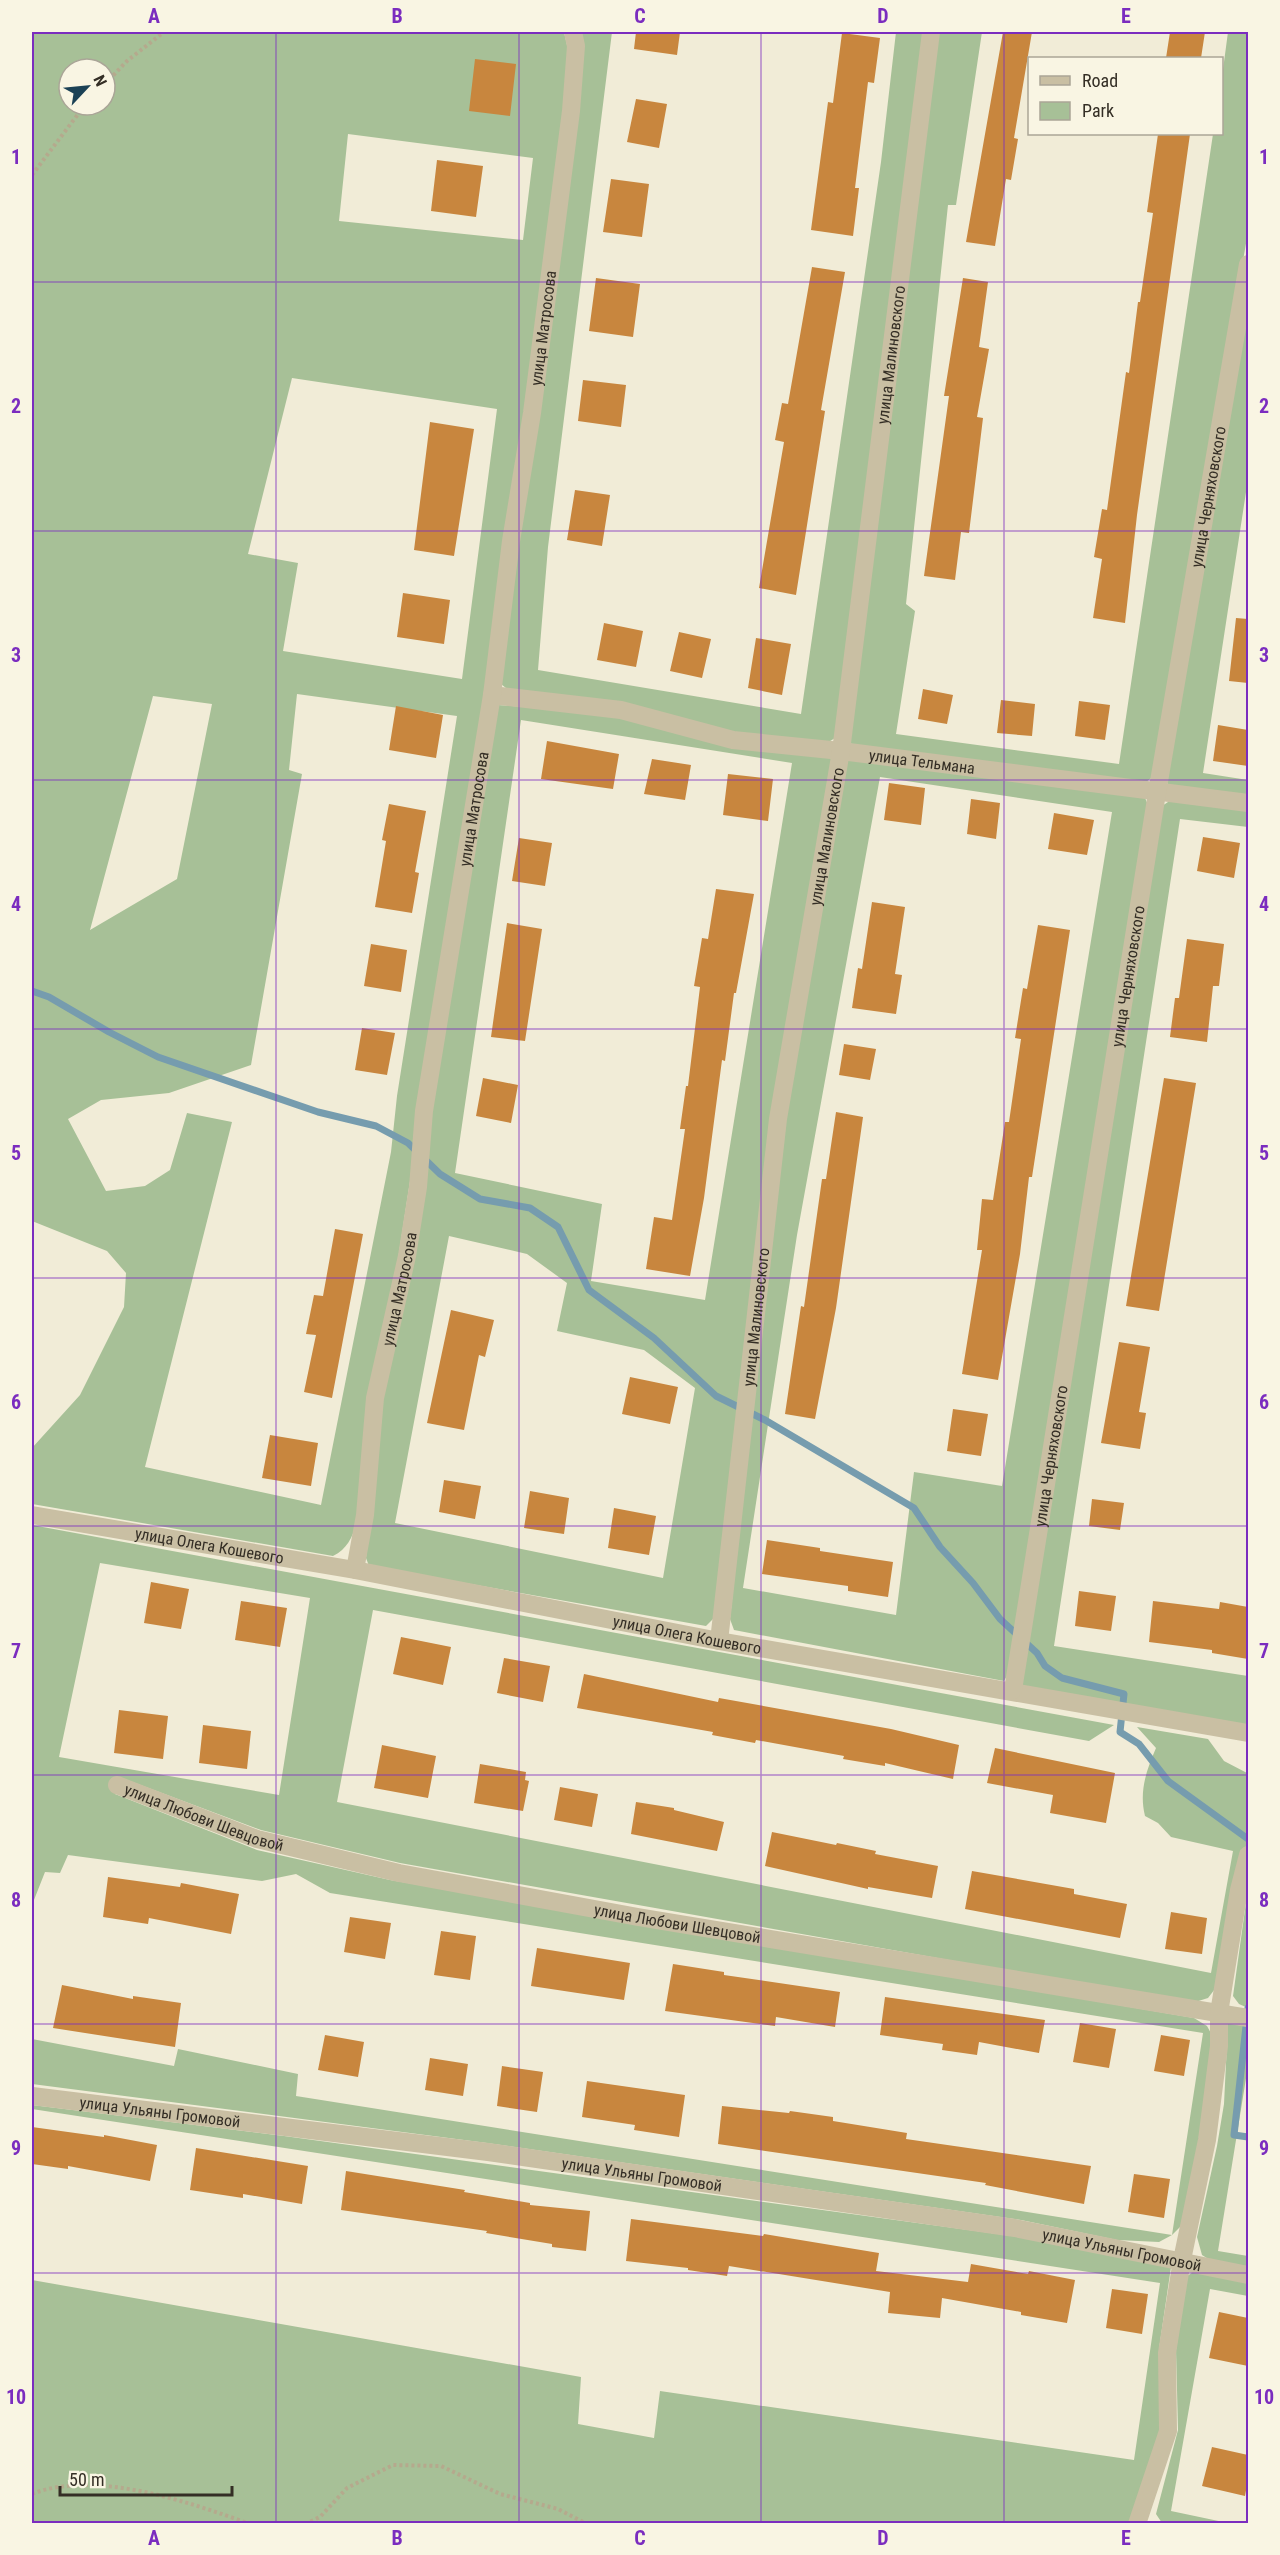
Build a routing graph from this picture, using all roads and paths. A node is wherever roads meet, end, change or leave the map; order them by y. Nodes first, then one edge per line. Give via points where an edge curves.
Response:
1 (164, 32) edge
2 (931, 32) edge
3 (575, 39) edge
4 (117, 71) edge
5 (76, 117) edge
6 (32, 175) edge
7 (1248, 264) edge
8 (492, 695) junction
9 (841, 751) junction
10 (1157, 793) junction
11 (1248, 803) edge
12 (32, 1515) edge
13 (355, 1570) junction
14 (719, 1641) junction
15 (1012, 1690) junction
16 (1248, 1733) edge
17 (117, 1785) dead end
18 (1248, 1856) edge
19 (1219, 2013) junction
20 (1248, 2018) edge
21 (32, 2096) edge
22 (1182, 2260) junction
23 (1248, 2274) edge
24 (32, 2494) edge
25 (250, 2523) edge
26 (305, 2523) edge
27 (587, 2523) edge
28 (1137, 2523) edge

1 - 4 path
2 - 9 street, улица Малиновского
3 - 8 street, улица Матросова via 572,111
5 - 6 path
7 - 10 street, улица Черняховского
8 - 9 street, улица Тельмана via 621,710 733,740
8 - 13 street, улица Матросова via 424,1111 407,1256 375,1398 365,1515
9 - 10 street, улица Тельмана
9 - 14 street, улица Малиновского via 778,1119
10 - 11 street, улица Тельмана
10 - 15 street, улица Черняховского
12 - 13 street, улица Олега Кошевого
13 - 14 street, улица Олега Кошевого
14 - 15 street, улица Олега Кошевого
15 - 16 street, улица Олега Кошевого
17 - 19 street, улица Любови Шевцовой via 257,1839 399,1873 638,1917
18 - 19 street
19 - 20 street, улица Любови Шевцовой
19 - 22 street via 1214,2098
21 - 22 street, улица Ульяны Громовой via 488,2152 1015,2228
22 - 23 street, улица Ульяны Громовой
22 - 28 street via 1167,2353 1168,2431
24 - 25 path via 100,2484 197,2505
26 - 27 path via 320,2517 347,2488 393,2465 441,2466 500,2494 558,2509

